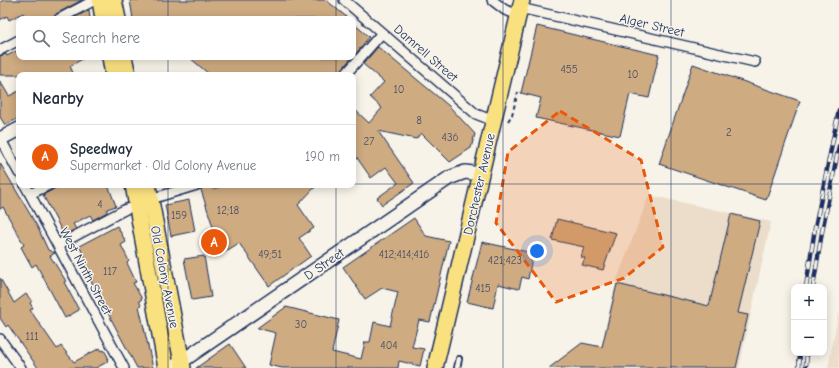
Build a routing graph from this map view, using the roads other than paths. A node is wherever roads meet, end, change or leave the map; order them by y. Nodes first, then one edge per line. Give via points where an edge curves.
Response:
1 (95, 0) edge
2 (100, 0) edge
3 (114, 0) edge
4 (344, 0) edge
5 (492, 0) edge
6 (520, 8) edge
7 (65, 16) edge
8 (103, 16) edge
9 (117, 16) edge
10 (382, 33) junction
11 (16, 42) edge
12 (0, 50) edge
13 (110, 60) edge
14 (125, 60) edge
15 (755, 62) dead end
16 (112, 72) edge
17 (127, 72) edge
18 (348, 72) edge
19 (500, 123) junction
20 (16, 130) edge
21 (0, 138) edge
22 (16, 167) edge
23 (482, 174) junction
24 (27, 188) edge
25 (43, 188) edge
26 (134, 188) edge
27 (176, 188) edge
28 (149, 192) edge
29 (30, 194) junction
30 (137, 206) junction
31 (58, 245) junction
32 (0, 339) edge
33 (459, 359) dead end
34 (179, 366) edge
35 (21, 368) edge
36 (124, 368) edge
37 (166, 368) edge
38 (435, 368) edge
39 (457, 368) edge

1 - 7 street
2 - 8 main road
3 - 9 main road
4 - 10 street, Damrell Street
5 - 6 street, Alger Street via 505,10
6 - 15 street, Alger Street
6 - 19 main road, Dorchester Avenue
10 - 18 street
10 - 19 street, Damrell Street via 476,114
11 - 12 street
13 - 16 main road
14 - 17 main road
19 - 23 main road, Dorchester Avenue
20 - 21 main road
21 - 22 street
23 - 34 main road, D Street via 465,172 449,178
23 - 38 main road, Dorchester Avenue
24 - 29 street, West Ninth Street
25 - 29 street
26 - 30 main road, Old Colony Avenue
27 - 28 street
28 - 34 main road, Old Colony Avenue
29 - 31 street, West Ninth Street
30 - 31 street via 126,209
30 - 37 main road, Old Colony Avenue
31 - 36 street, West Ninth Street
32 - 35 street
33 - 39 lane

